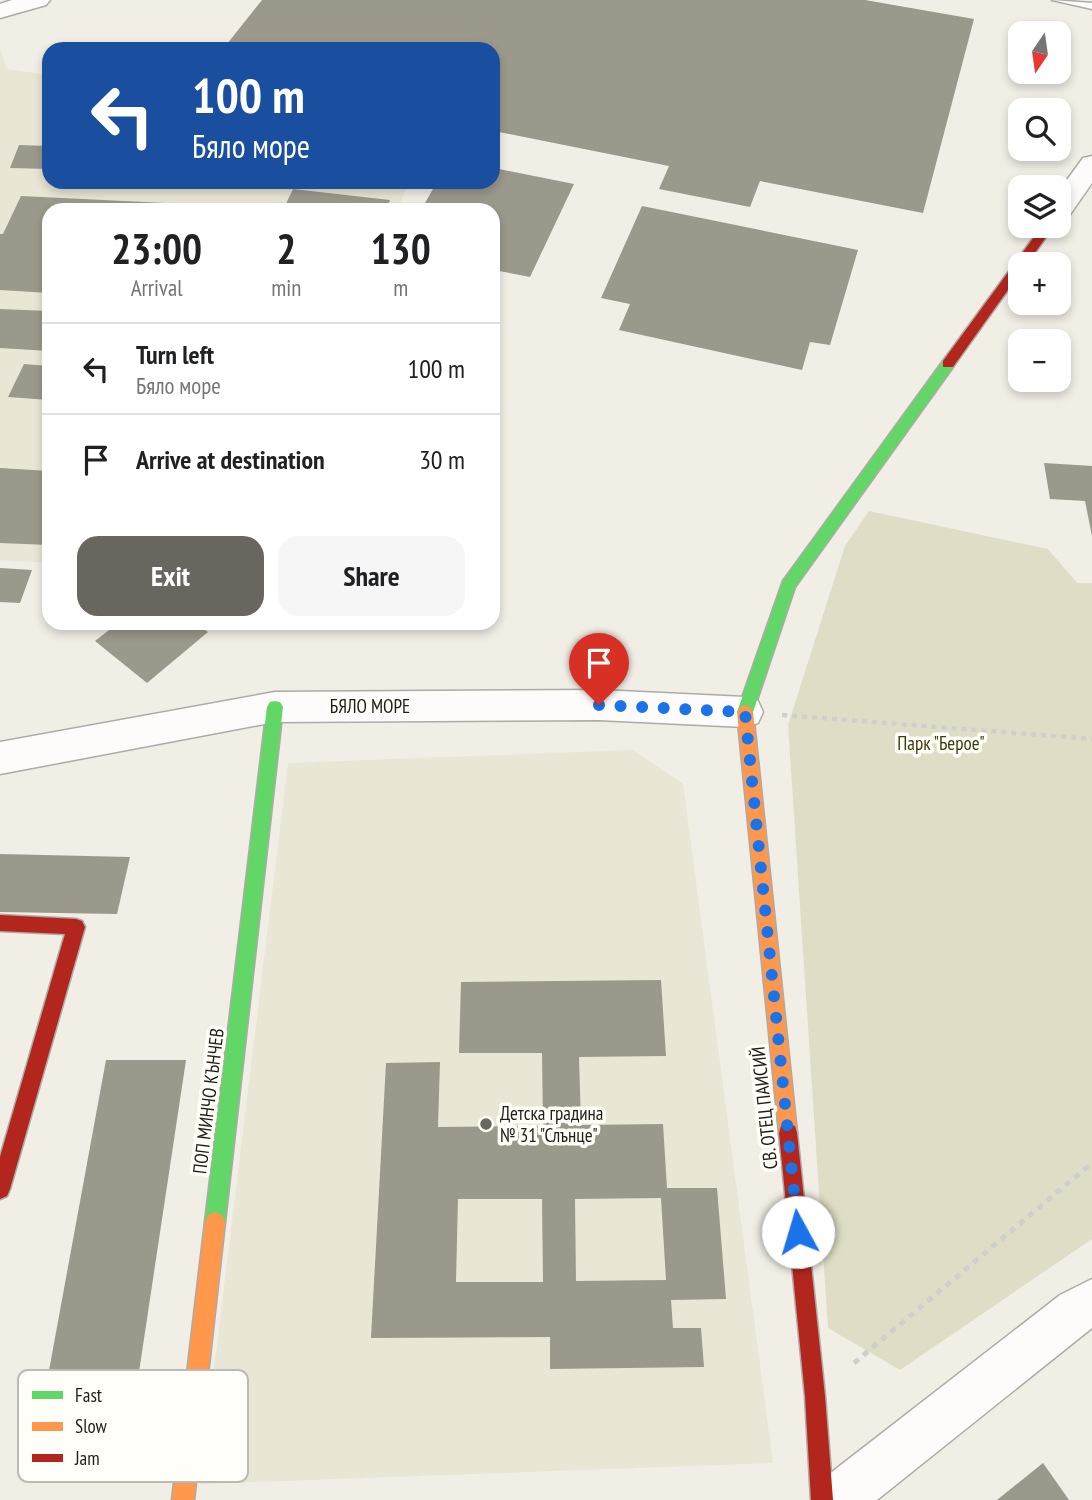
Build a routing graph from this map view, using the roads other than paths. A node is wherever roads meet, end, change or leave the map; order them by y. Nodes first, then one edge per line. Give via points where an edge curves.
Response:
1 (38, 0) edge
2 (1058, 0) edge
3 (1092, 6) edge
4 (0, 11) edge
5 (1092, 164) edge
6 (1071, 193) edge
7 (1039, 238) edge
8 (275, 707) junction
9 (745, 712) junction
10 (0, 758) edge
11 (0, 923) edge
12 (0, 1189) edge
13 (1092, 1302) edge
14 (199, 1370) edge
15 (186, 1482) edge
16 (184, 1500) edge
17 (822, 1500) edge
18 (837, 1500) edge

1 - 4 street
2 - 3 lane
5 - 6 street
7 - 9 street via 788,585
8 - 9 street, БЯЛО МОРЕ via 599,705
8 - 10 street, БЯЛО МОРЕ
8 - 14 street, ПОП МИНЧО КЪНЧЕВ
9 - 17 street, СВ. ОТЕЦ ПАИСИЙ
11 - 12 street via 76,927
13 - 18 street
15 - 16 street, ПОП МИНЧО КЪНЧЕВ

